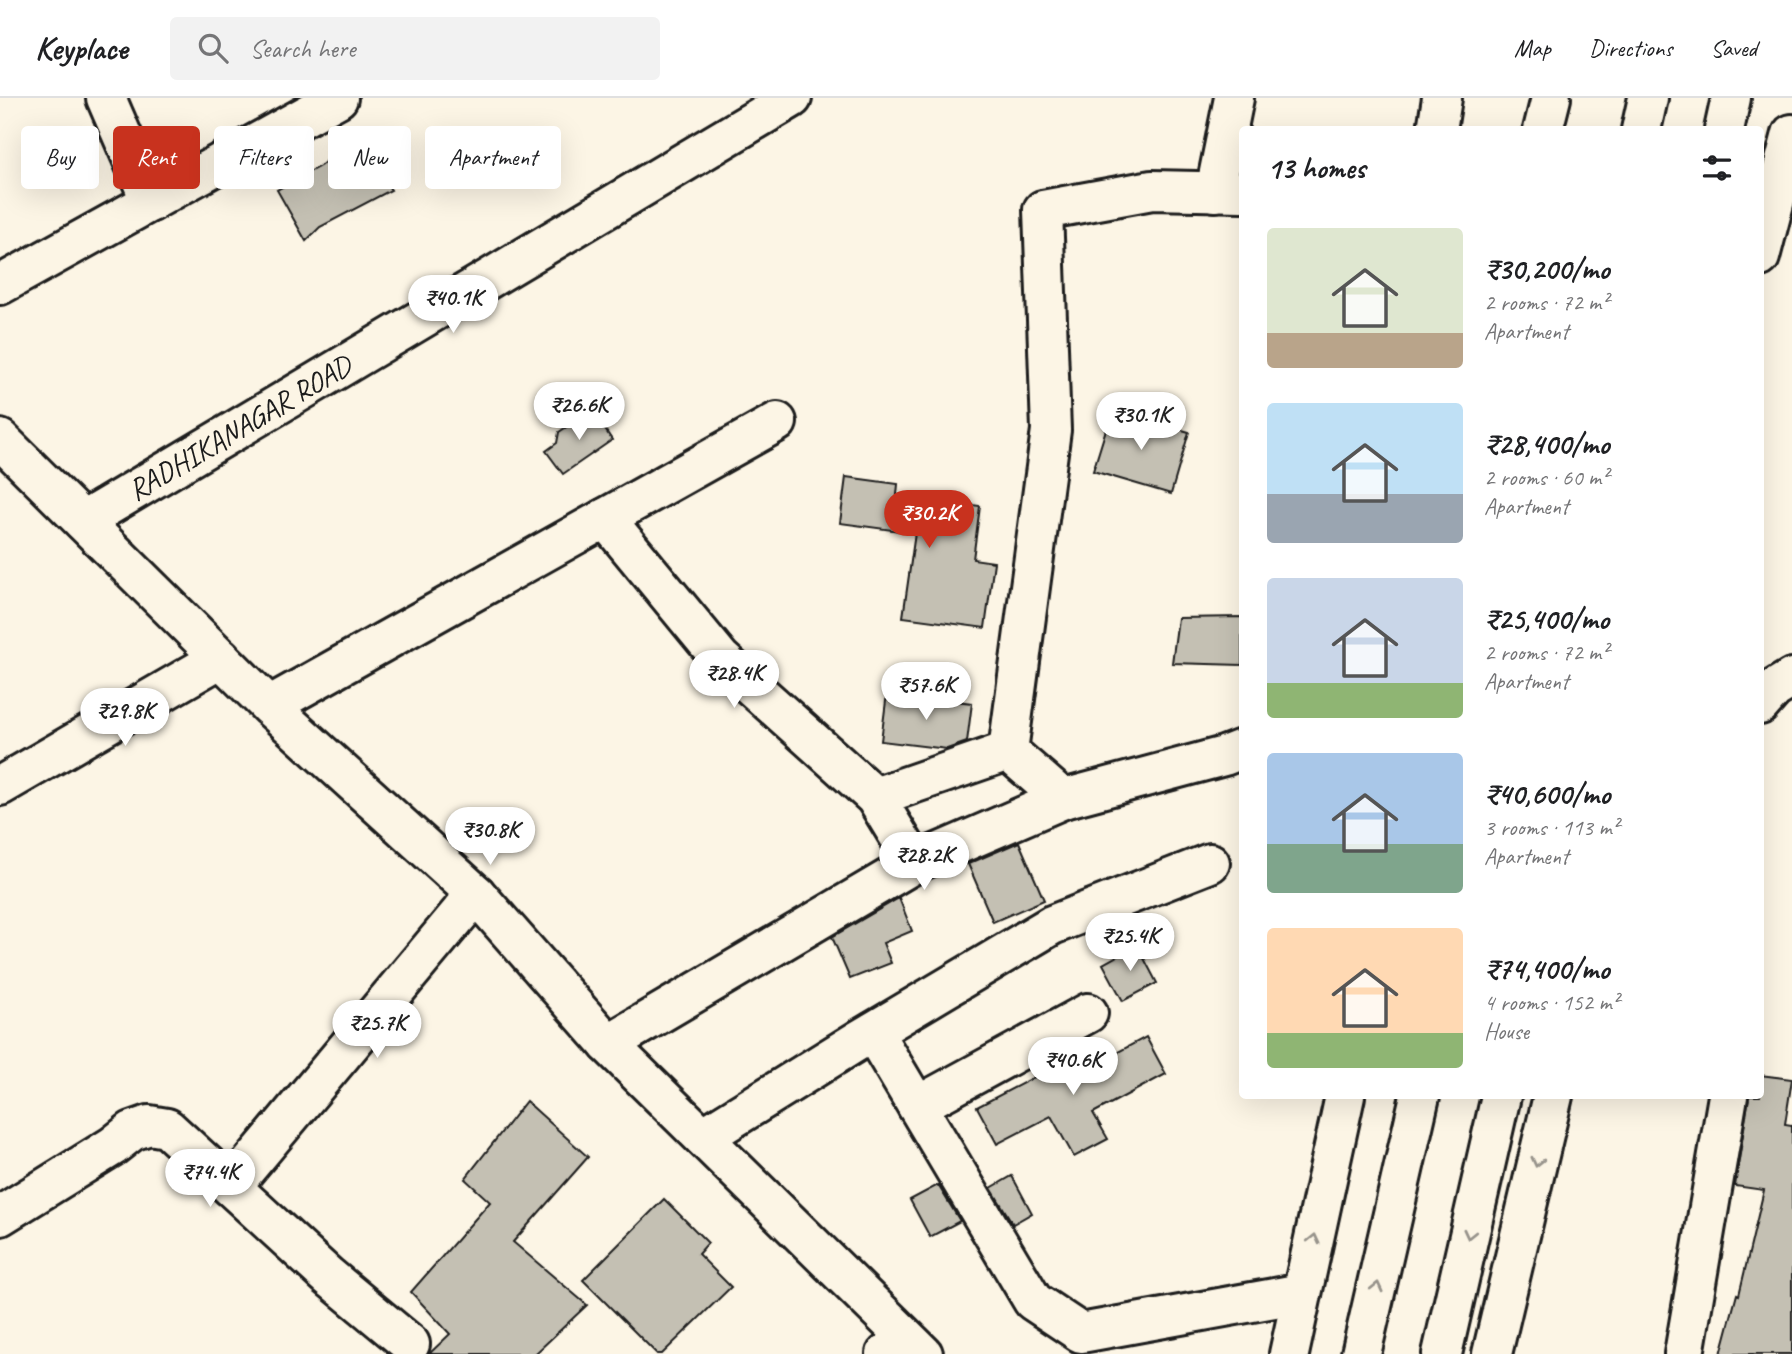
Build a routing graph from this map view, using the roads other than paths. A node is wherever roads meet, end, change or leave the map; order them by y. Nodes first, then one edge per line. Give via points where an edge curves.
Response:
1 (106, 98) edge
2 (337, 98) edge
3 (792, 98) edge
4 (1234, 98) edge
5 (1442, 98) edge
6 (1550, 98) edge
7 (1648, 98) edge
8 (1731, 98) edge
9 (1438, 126) edge
10 (1544, 126) edge
11 (1642, 126) edge
12 (1725, 126) edge
13 (1792, 134) edge
14 (1229, 192) edge
15 (151, 202) junction
16 (1764, 242) edge
17 (0, 285) edge
18 (777, 422) dead end
19 (0, 439) edge
20 (605, 518) junction
21 (83, 521) junction
22 (221, 658) junction
23 (1792, 678) edge
24 (1764, 701) edge
25 (269, 706) junction
26 (1239, 750) edge
27 (1008, 751) junction
28 (0, 786) edge
29 (875, 796) junction
30 (1063, 799) junction
31 (915, 863) junction
32 (1210, 863) dead end
33 (476, 894) junction
34 (1088, 1013) dead end
35 (873, 1032) junction
36 (608, 1044) junction
37 (1344, 1099) edge
38 (1419, 1099) edge
39 (1500, 1099) edge
40 (1552, 1099) edge
41 (1727, 1099) edge
42 (917, 1106) junction
43 (703, 1137) junction
44 (231, 1187) junction
45 (0, 1216) edge
46 (1302, 1293) junction
47 (410, 1344) dead end
48 (905, 1349) edge
49 (1289, 1354) edge
50 (1361, 1354) edge
51 (1442, 1354) edge
52 (1492, 1354) edge
53 (1684, 1354) edge

1 - 15 main road
2 - 15 main road
3 - 21 main road, RADHIKANAGAR ROAD
4 - 14 main road
5 - 9 main road
6 - 10 main road
7 - 11 main road
8 - 12 main road
13 - 16 main road
14 - 27 main road via 1152,190 1043,210 1051,429
15 - 17 main road
18 - 20 main road
19 - 21 main road
20 - 25 main road
20 - 29 main road via 721,659
21 - 22 main road
22 - 25 main road
22 - 28 main road
23 - 24 main road
25 - 33 main road
26 - 30 main road
27 - 29 main road
27 - 30 main road
29 - 31 main road
30 - 31 main road
31 - 36 main road
32 - 35 main road via 1052,925
33 - 36 main road
33 - 44 main road
34 - 42 main road
35 - 42 main road
35 - 43 main road
36 - 43 main road
46 -> 37 main road
50 -> 38 main road
39 -> 51 main road
40 -> 52 main road
41 - 53 main road
42 - 46 main road via 1033,1301 1081,1333
43 - 48 main road
44 - 45 main road via 167,1128 149,1125 132,1131
44 - 47 main road
46 - 49 main road

